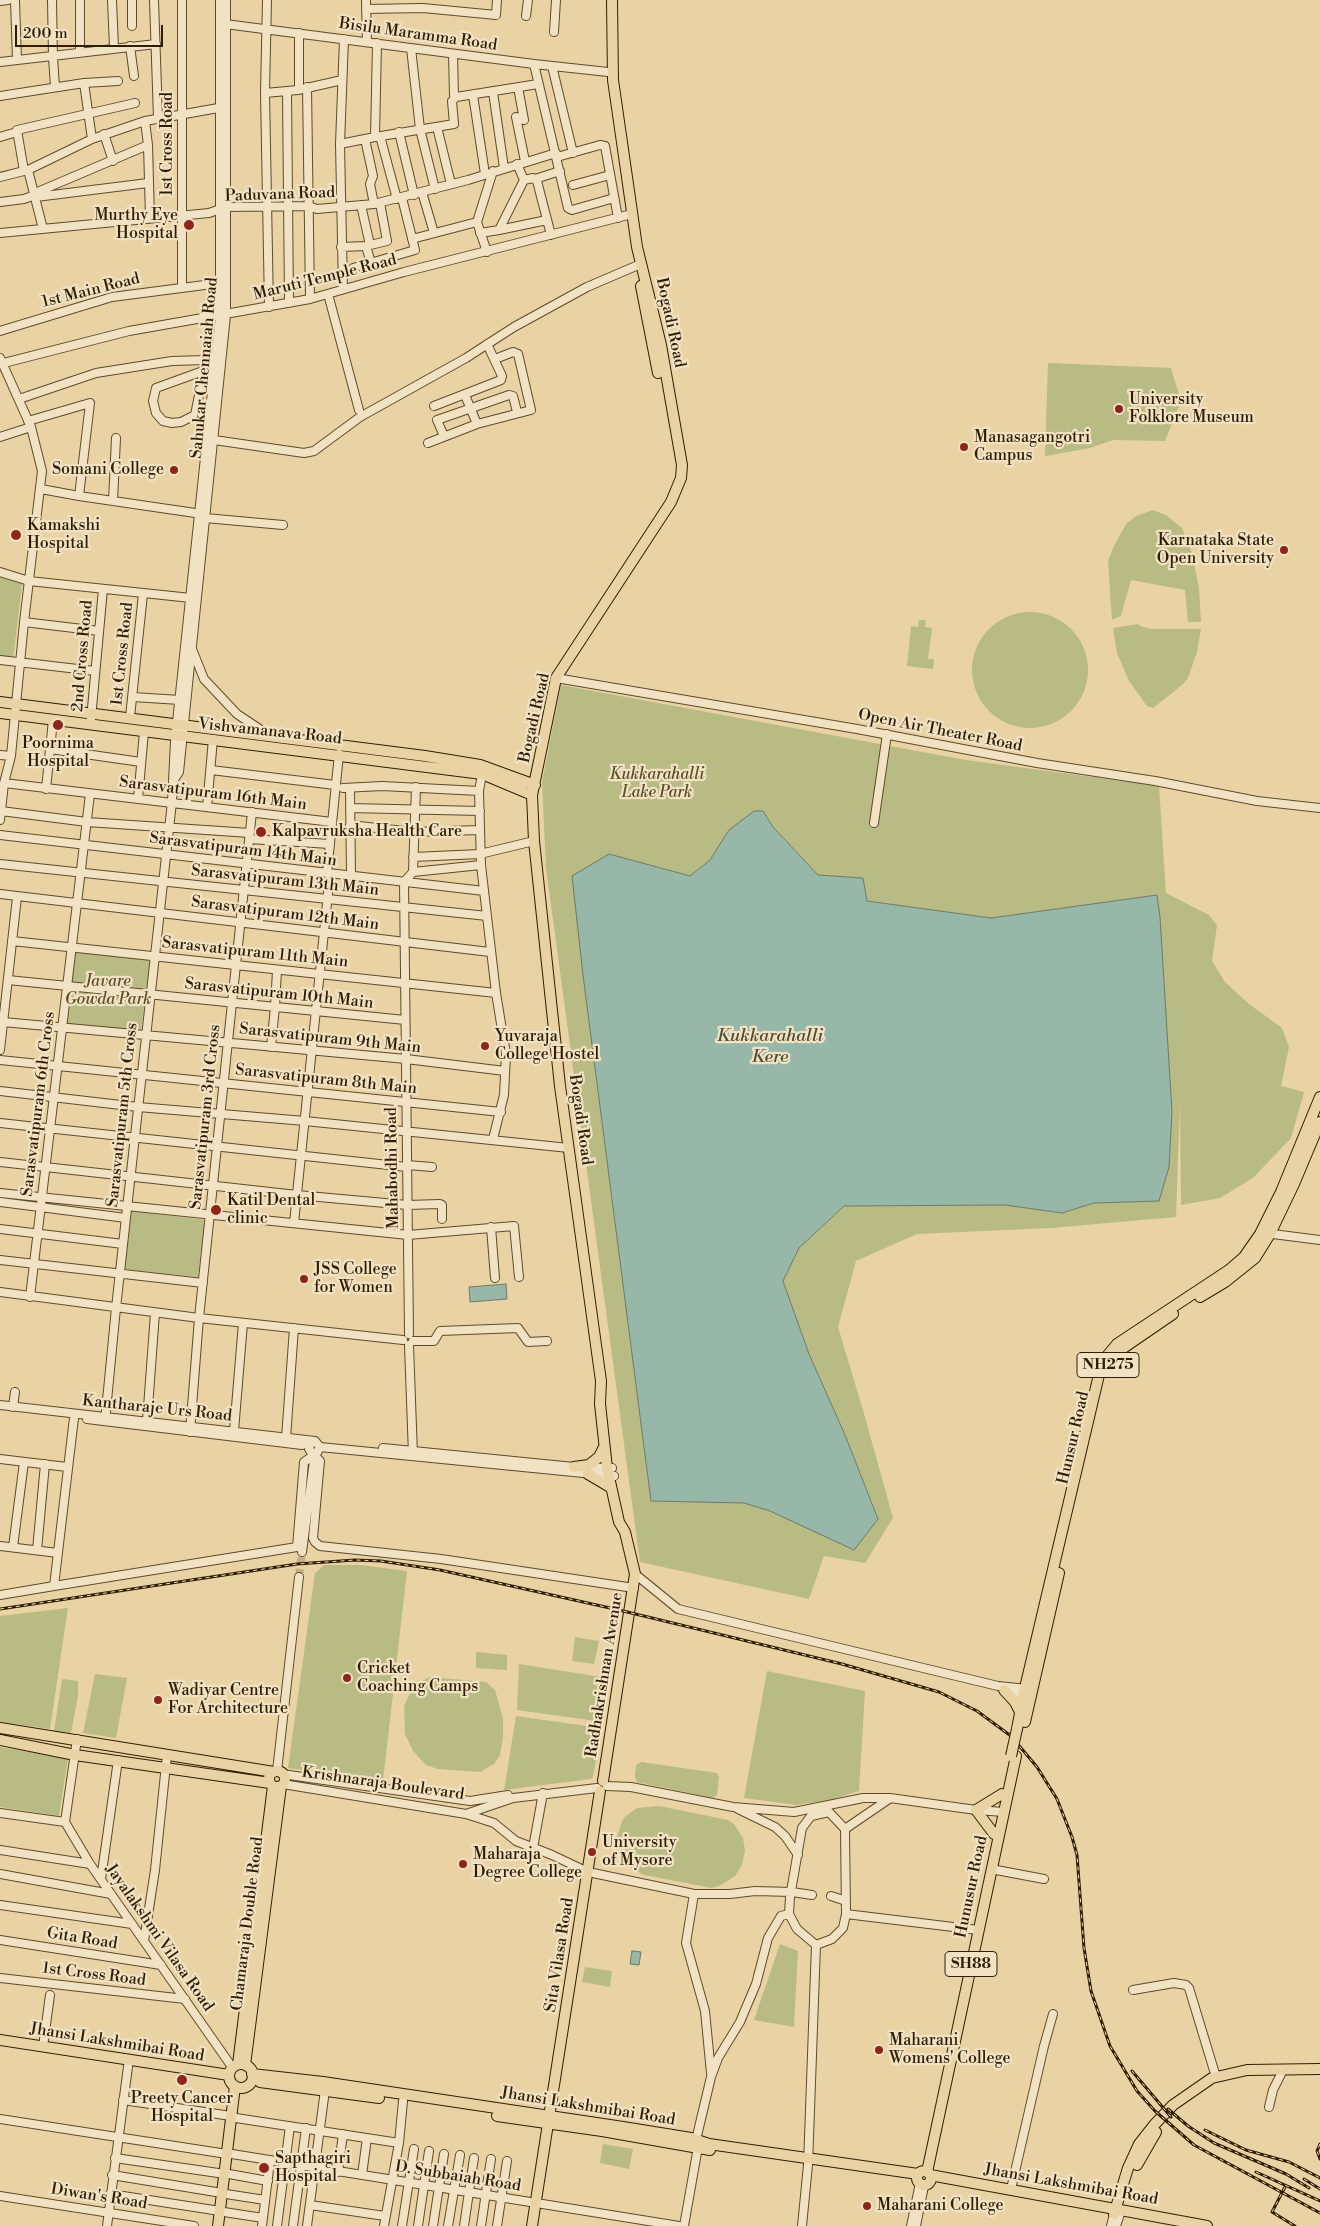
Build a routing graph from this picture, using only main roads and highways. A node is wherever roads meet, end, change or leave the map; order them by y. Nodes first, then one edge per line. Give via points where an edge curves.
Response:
1 (606, 0) edge
2 (612, 0) edge
3 (625, 216) junction
4 (659, 360) junction
5 (0, 702) edge
6 (17, 709) junction
7 (0, 712) edge
8 (531, 788) junction
9 (1320, 1097) edge
10 (1316, 1120) edge
11 (601, 1389) junction
12 (604, 1446) junction
13 (574, 1467) road end
14 (588, 1474) road end
15 (610, 1475) junction
16 (635, 1574) joint
17 (1001, 1688) road end
18 (1028, 1693) junction
19 (1021, 1714) junction
20 (0, 1728) edge
21 (1020, 1730) junction
22 (0, 1740) edge
23 (1014, 1756) junction
24 (278, 1772) joint
25 (276, 1785) junction
26 (601, 1786) joint
27 (1002, 1794) junction
28 (1001, 1812) junction
29 (994, 1834) junction
30 (976, 1929) junction
31 (0, 2040) edge
32 (236, 2068) junction
33 (1320, 2069) edge
34 (1320, 2074) edge
35 (252, 2077) junction
36 (237, 2087) junction
37 (549, 2120) junction
38 (923, 2177) junction
39 (222, 2211) junction
40 (1118, 2211) junction
41 (218, 2226) edge
42 (222, 2226) edge
43 (532, 2226) edge
44 (1182, 2226) edge
45 (1207, 2226) edge

1 - 3 main road, Bogadi Road via 608,72
2 - 3 main road, Bogadi Road via 614,85
3 - 4 main road, Bogadi Road
3 - 4 main road, Bogadi Road via 654,309
4 - 8 main road via 676,472 662,504 551,676
4 - 8 main road, Bogadi Road via 682,465 681,478 671,502 556,678
5 - 6 main road, Vishvamanava Road
6 - 7 main road, Vishvamanava Road
6 - 8 main road, Vishvamanava Road via 53,720 482,774
6 - 8 main road, Vishvamanava Road via 181,723 480,765
8 - 11 main road, Bogadi Road via 532,841
9 - 10 main road, Hunsur Road
10 - 18 main road, Hunsur Road / NH275 via 1281,1192 1255,1258 1225,1282 1191,1301 1110,1359
11 - 12 main road, Bogadi Road
11 - 15 main road, Bogadi Road
12 - 13 main road via 595,1461
12 - 15 main road, Bogadi Road
14 - 15 main road
15 - 16 main road, Bogadi Road via 619,1522 625,1532
16 - 26 main road, Radhakrishnan Avenue
17 - 19 main road via 1015,1702
18 - 19 main road
18 - 21 main road, Hunsur Road / SH88
19 - 21 main road
20 - 22 main road via 3,1735
20 - 24 main road, Krishnaraja Boulevard
21 - 23 main road, Hunsur Road / SH88
22 - 25 main road, Krishnaraja Boulevard via 75,1755
23 - 27 main road, Hunsur Road
23 - 28 main road, Hunusur Road / SH88
24 - 25 main road, Chamaraja Double Road via 285,1780
25 - 32 main road, Chamaraja Double Road
26 - 37 main road, Sita Vilasa Road
27 - 28 main road, Hunsur Road
27 - 29 main road via 976,1810
28 - 29 main road, Hunsur Road
28 - 30 main road, Hunusur Road / SH88
29 - 30 main road, Hunsur Road
30 - 38 main road, Hunusur Road / SH88
31 - 32 main road, Jhansi Lakshmibai Road via 129,2059
32 - 35 main road
32 - 36 main road via 230,2082
33 - 40 main road via 1247,2070 1216,2077 1173,2106 1139,2144 1128,2168
34 - 40 main road via 1247,2074 1214,2083 1188,2099 1157,2130 1145,2148
35 - 36 main road via 247,2086
35 - 37 main road, Jhansi Lakshmibai Road
35 - 37 main road, Jhansi Lakshmibai Road via 323,2082
36 - 39 main road
37 - 38 main road, Jhansi Lakshmibai Road
37 - 43 main road, Sita Vilasa Road
38 - 40 main road, Jhansi Lakshmibai Road
38 - 40 main road, Jhansi Lakshmibai Road via 1011,2189
39 - 41 main road
39 - 42 main road
40 - 44 main road, Jhansi Lakshmibai Road
40 - 45 main road, Jhansi Lakshmibai Road

